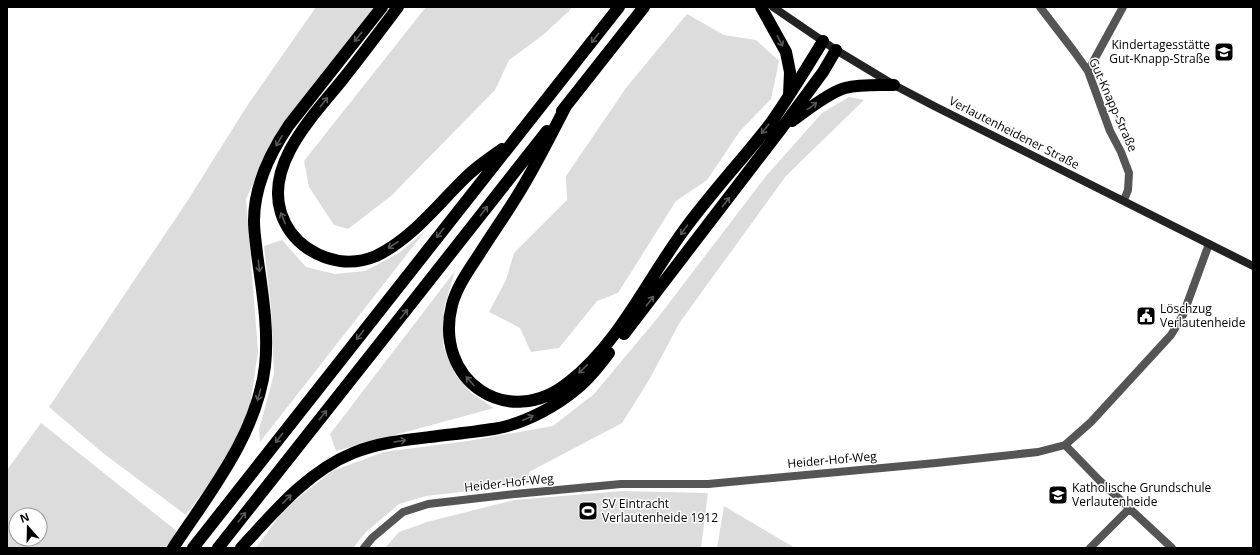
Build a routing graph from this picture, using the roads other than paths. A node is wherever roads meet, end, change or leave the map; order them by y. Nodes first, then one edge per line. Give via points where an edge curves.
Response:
1 (382, 7) edge
2 (398, 7) edge
3 (619, 7) edge
4 (644, 7) edge
5 (761, 7) edge
6 (773, 7) edge
7 (1040, 7) edge
8 (1123, 7) edge
9 (822, 41) junction
10 (836, 50) junction
11 (1088, 71) junction
12 (894, 85) junction
13 (789, 98) junction
14 (566, 106) junction
15 (781, 130) junction
16 (517, 137) junction
17 (1124, 200) junction
18 (1210, 244) junction
19 (1253, 266) edge
20 (1065, 445) junction
21 (1130, 508) junction
22 (173, 548) edge
23 (193, 548) edge
24 (218, 548) edge
25 (241, 548) edge
26 (364, 548) edge
27 (1090, 548) edge
28 (1172, 548) edge

1 -> 22 highway via 289,125 278,141 263,173 254,220 266,338 260,394 248,424 222,473
16 -> 2 highway via 467,175 406,236 362,261 331,260 298,241 290,233 279,206 277,191 282,168 311,118
3 -> 16 highway
4 - 14 highway
5 -> 13 highway via 786,52 790,72
6 - 9 main road, Verlautenheidener Straße
7 - 11 street, Gut-Knapp-Straße
8 - 11 street
9 - 10 main road, Verlautenheidener Straße
9 - 13 highway
10 - 12 main road, Verlautenheidener Straße
10 - 15 highway
11 - 17 street, Gut-Knapp-Straße via 1129,173 1128,190
15 -> 12 highway via 816,103 844,88
12 - 17 main road, Verlautenheidener Straße
13 -> 14 highway via 684,230 623,323 594,358 555,392 524,402 501,400 475,387 459,366 450,340 452,306 460,285 526,181
24 -> 14 highway
25 -> 15 highway via 291,494 353,452 388,443 500,428 522,421 568,396 591,376
16 -> 23 highway
17 - 18 main road, Verlautenheidener Straße
18 - 19 main road, Verlautenheidener Straße
18 - 20 street, Heider-Hof-Weg via 1183,315 1171,335 1091,422
20 - 21 street
20 - 26 street, Heider-Hof-Weg via 1038,452 951,462 708,484 621,484 428,504 402,512
21 - 27 street
21 - 28 street

